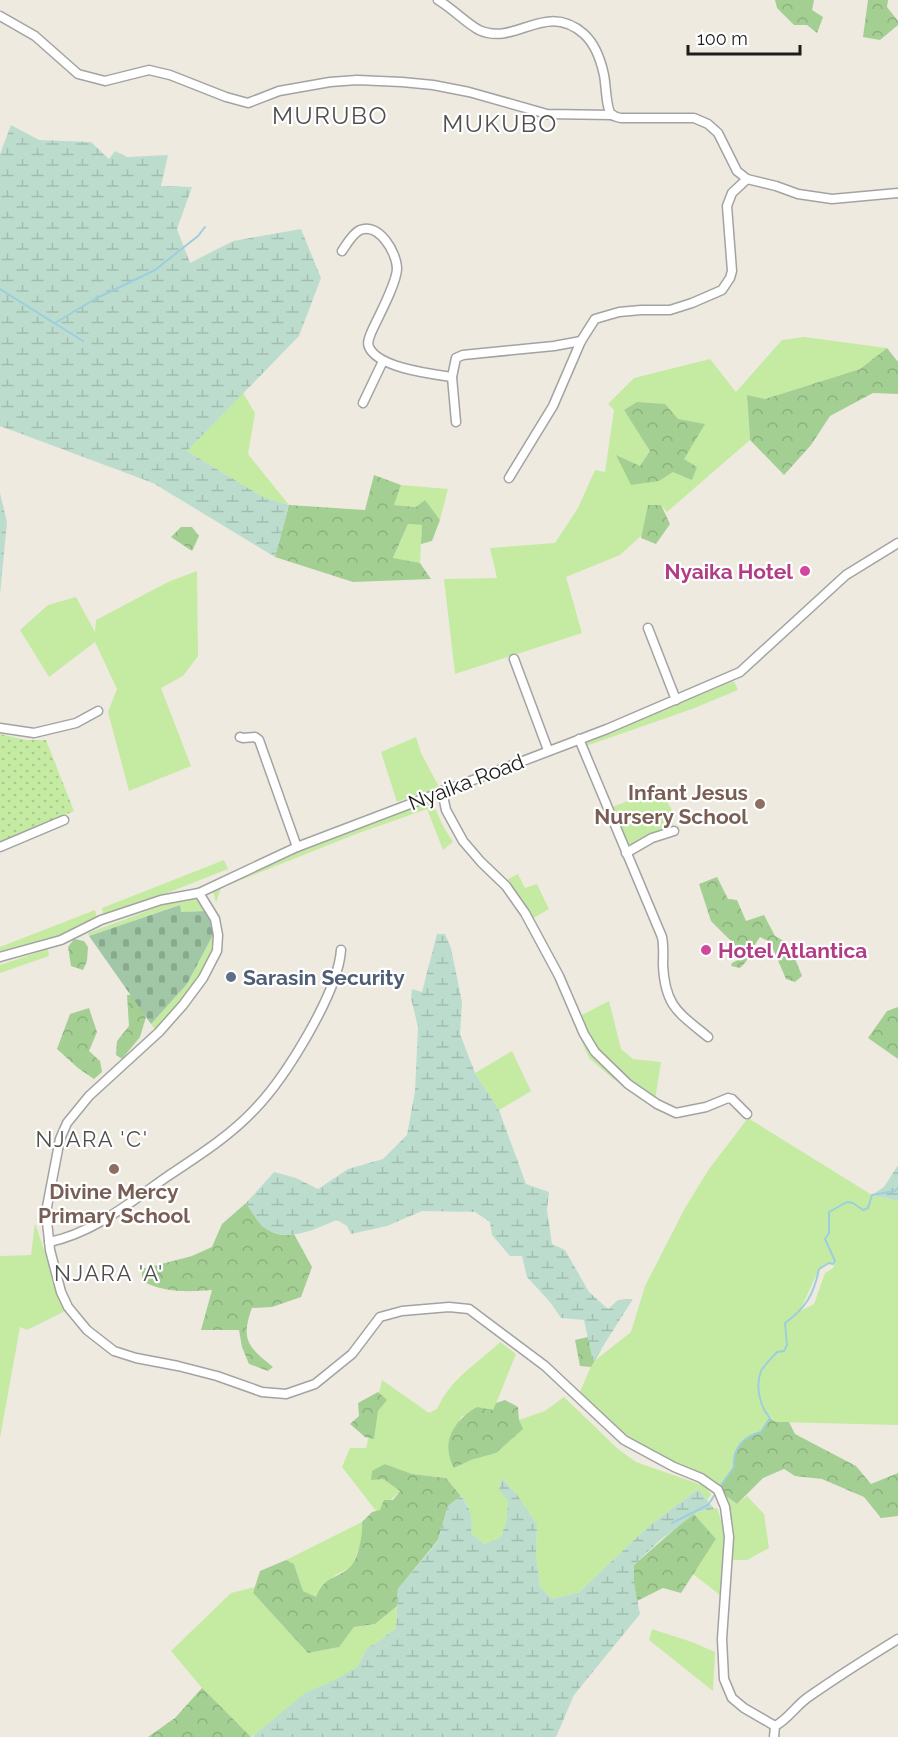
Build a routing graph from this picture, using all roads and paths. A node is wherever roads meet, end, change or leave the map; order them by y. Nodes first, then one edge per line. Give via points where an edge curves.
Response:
1 (438, 0) edge
2 (0, 16) edge
3 (613, 116) junction
4 (747, 179) junction
5 (898, 192) edge
6 (342, 251) dead end
7 (581, 341) junction
8 (383, 361) junction
9 (452, 377) junction
10 (363, 403) dead end
11 (456, 422) dead end
12 (509, 478) dead end
13 (898, 543) edge
14 (648, 628) dead end
15 (514, 658) dead end
16 (676, 700) junction
17 (98, 711) dead end
18 (0, 728) edge
19 (240, 737) dead end
20 (579, 739) junction
21 (548, 750) junction
22 (442, 791) junction
23 (64, 820) dead end
24 (674, 831) dead end
25 (0, 847) edge
26 (297, 847) junction
27 (627, 853) junction
28 (199, 893) junction
29 (341, 950) dead end
30 (0, 957) edge
31 (708, 1037) dead end
32 (747, 1114) dead end
33 (49, 1242) junction
34 (898, 1639) edge
35 (775, 1726) junction
36 (774, 1737) edge

1 - 3 street via 480,30 499,33 540,20 573,26 586,36 598,55
2 - 3 street via 35,36 78,74 105,81 148,70 248,103 279,91 330,82 402,82 469,92 547,114
3 - 4 street via 694,118 708,124 725,145 737,171
4 - 5 street via 798,195 832,199
4 - 7 street via 732,193 727,207 732,271 722,290 670,310 606,315 595,319
6 - 8 street via 352,236 366,229 385,240 396,257 396,273 368,340 370,349
7 - 9 street via 463,355 456,358
7 - 12 street via 552,406
8 - 9 street
8 - 10 street
9 - 11 street
13 - 16 street, Nyaika Road via 846,575 740,672
14 - 16 street
15 - 21 street
16 - 20 street, Nyaika Road
17 - 18 street via 76,723 34,734
19 - 26 street via 259,740
20 - 21 street, Nyaika Road
20 - 27 street
21 - 22 street, Nyaika Road
22 - 26 street, Nyaika Road
22 - 32 street via 446,810 463,841 520,904 559,976 584,1034 608,1066 628,1084 676,1113 728,1098
23 - 25 street
24 - 27 street
26 - 28 street, Nyaika Road
27 - 31 street via 662,937 669,999 677,1012
28 - 30 street, Nyaika Road via 161,900 101,920 61,940
28 - 33 street via 215,919 217,951 183,1005 89,1096 67,1123 49,1187
29 - 33 street via 338,971 326,1000 282,1076 256,1108 220,1140 124,1207 80,1233
33 - 35 street via 68,1307 103,1344 136,1358 217,1376 262,1392 286,1394 315,1384 352,1354 380,1317 387,1314 449,1307 469,1309 479,1315 545,1366 624,1440 718,1490 729,1537 722,1639 724,1679 732,1698
34 - 35 street via 807,1698
35 - 36 street

